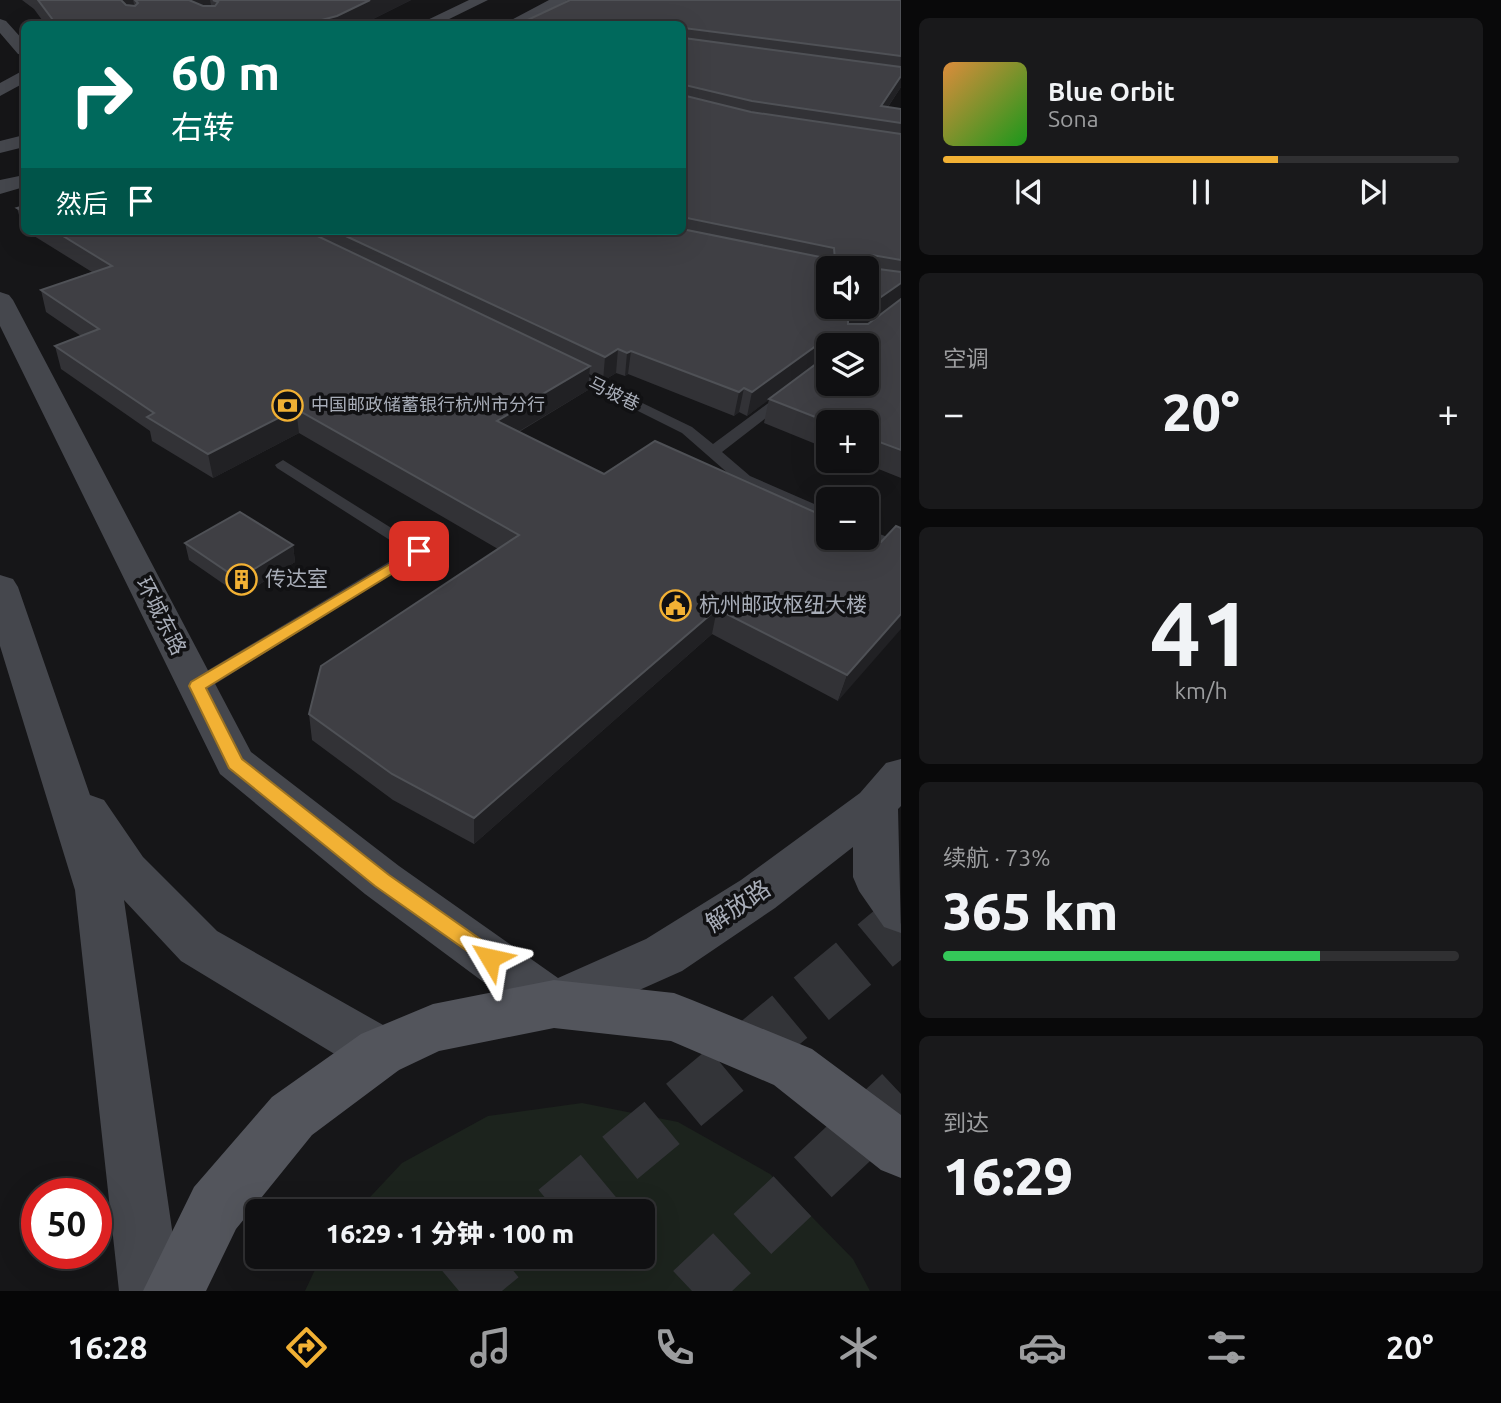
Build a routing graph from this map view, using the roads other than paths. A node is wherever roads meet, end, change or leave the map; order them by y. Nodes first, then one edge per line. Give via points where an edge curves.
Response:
1 (481, 0) edge
2 (561, 0) edge
3 (434, 21) edge
4 (518, 21) edge
5 (0, 24) edge
6 (21, 47) edge
7 (21, 77) edge
8 (0, 91) edge
9 (21, 142) edge
10 (1, 146) edge
11 (21, 182) edge
12 (0, 187) edge
13 (0, 300) edge
14 (551, 364) edge
15 (816, 372) edge
16 (713, 452) junction
17 (283, 465) dead end
18 (816, 511) edge
19 (879, 540) edge
20 (901, 549) edge
21 (0, 587) edge
22 (197, 686) junction
23 (56, 764) junction
24 (888, 790) edge
25 (901, 912) edge
26 (554, 1004) junction
27 (380, 1052) junction
28 (901, 1150) edge
29 (150, 1291) edge
30 (174, 1291) edge

1 - 3 main road
2 - 4 main road
5 - 6 main road
7 - 8 main road
9 - 10 main road
11 - 12 main road
13 - 22 main road, 环城东路
14 - 16 lane, 马坡巷 via 687,430
15 - 16 lane
16 - 18 lane, 马坡巷 via 744,479
17 - 22 lane via 419,551
19 - 20 lane
21 - 23 main road
22 - 26 main road, 环城东路 via 235,763 382,880
23 - 27 main road via 127,871 199,946
23 - 29 main road via 99,890
24 - 25 main road via 876,877
24 - 26 main road, 解放路 via 758,894 664,955
26 - 27 main road via 433,1028
26 - 28 main road via 674,1017 793,1067
27 - 30 main road via 292,1116 215,1208

